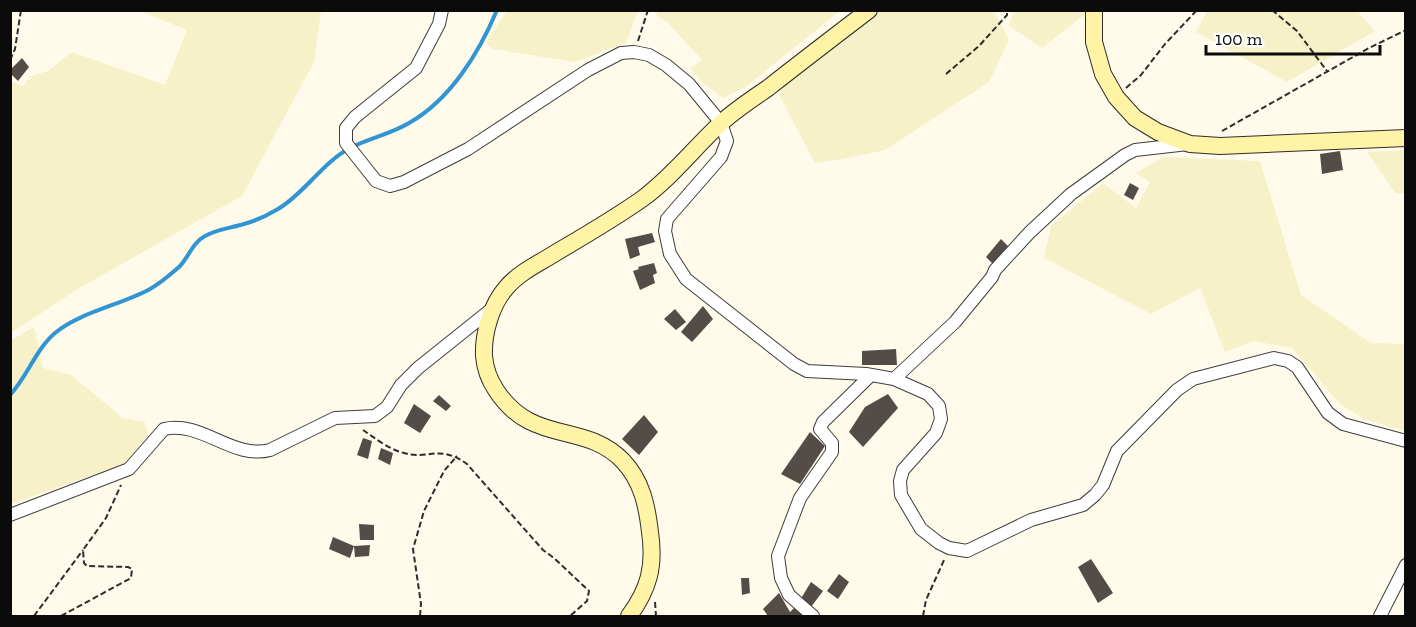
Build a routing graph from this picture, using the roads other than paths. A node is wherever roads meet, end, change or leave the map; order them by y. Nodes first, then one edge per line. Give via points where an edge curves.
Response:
1 (442, 10) edge
2 (869, 10) edge
3 (1094, 10) edge
4 (721, 123) junction
5 (1406, 138) edge
6 (1190, 144) junction
7 (494, 308) junction
8 (871, 375) junction
9 (894, 379) junction
10 (1406, 441) edge
11 (10, 515) edge
12 (1406, 566) edge
13 (629, 616) edge
14 (813, 616) edge
15 (1380, 616) edge

1 - 4 street via 416,68 346,128 346,143 376,181 390,186 404,182 468,149 588,70 621,53 649,55 666,65 689,84
2 - 4 street
3 - 6 street via 1094,42 1103,74 1116,97 1135,118
4 - 7 street via 657,187 523,272 505,289
4 - 8 street via 728,141 721,158 667,219 664,231 670,254 686,279 794,364 807,370
5 - 6 street
6 - 9 street via 1135,150 1071,194 995,270 955,322
7 - 11 street via 418,368 375,416 335,418 260,453 186,428 164,429 129,469
7 - 13 street via 484,358 491,381 503,400 522,418 543,428 592,440 610,450 624,461 638,481 646,501 652,561 642,599
8 - 9 street
8 - 14 street via 823,422 820,429 832,443 832,452 800,498 778,556 781,578 789,595
9 - 10 street via 928,394 939,406 941,419 936,433 903,470 902,495 921,529 949,548 967,551 1031,520 1083,505 1103,485 1117,451 1193,379 1274,358 1297,366 1328,414 1343,424
12 - 15 street

